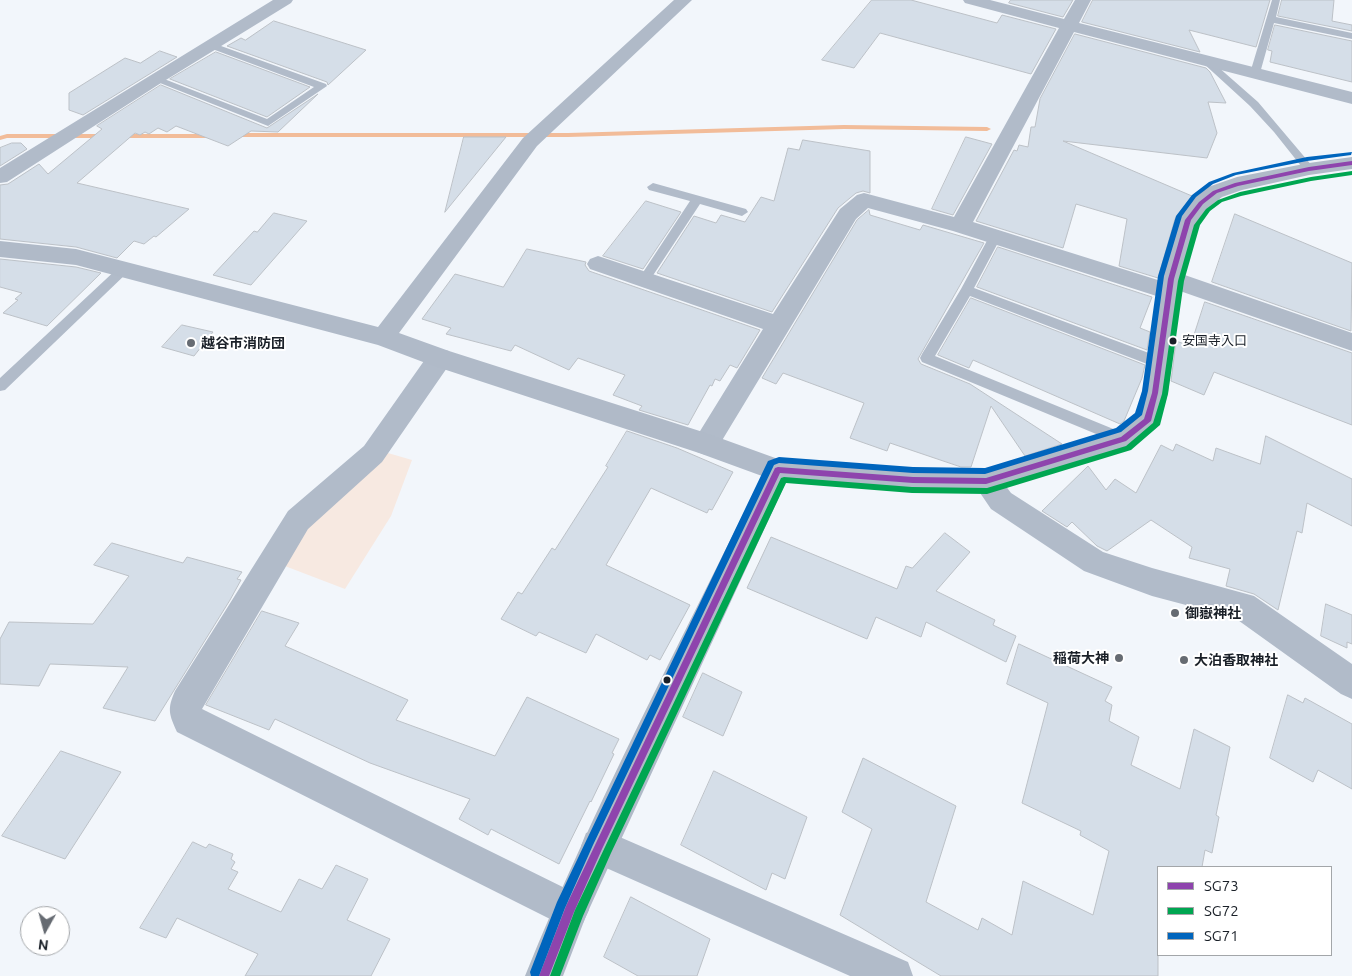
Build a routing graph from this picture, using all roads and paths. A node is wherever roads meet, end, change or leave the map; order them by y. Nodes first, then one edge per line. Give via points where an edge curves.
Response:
1 (285, 0) edge
2 (684, 0) edge
3 (971, 0) edge
4 (1084, 0) edge
5 (1276, 0) edge
6 (1270, 19) junction
7 (1070, 25) junction
8 (1352, 36) edge
9 (210, 45) junction
10 (1206, 61) junction
11 (1256, 74) junction
12 (155, 79) junction
13 (1352, 98) edge
14 (1352, 163) edge
15 (1309, 169) junction
16 (0, 176) edge
17 (653, 187) dead end
18 (697, 199) junction
19 (742, 212) dead end
20 (960, 226) junction
21 (994, 237) junction
22 (0, 249) edge
23 (598, 264) dead end
24 (124, 269) junction
25 (644, 280) junction
26 (1170, 286) junction
27 (968, 290) junction
28 (778, 324) junction
29 (383, 337) junction
30 (1352, 342) edge
31 (440, 358) junction
32 (1160, 363) junction
33 (0, 386) edge
34 (1123, 439) junction
35 (706, 444) junction
36 (778, 470) junction
37 (986, 481) junction
38 (1352, 683) edge
39 (599, 846) junction
40 (570, 910) junction
41 (544, 976) edge
42 (894, 976) edge

1 - 9 street
2 - 29 street via 538,134
3 - 7 street
4 - 7 street
5 - 6 lane
6 - 8 lane
6 - 11 lane
7 - 10 street
7 - 20 street
9 - 12 street
9 - 12 lane via 322,86 268,123
10 - 11 street
10 - 15 lane via 1272,124
11 - 13 street
12 - 16 street
14 - 15 street
15 - 26 street via 1237,184 1215,192 1201,203 1188,220
17 - 18 lane
18 - 19 lane
18 - 25 lane
20 - 21 street
20 - 28 street via 864,200 848,214
21 - 26 street
21 - 27 lane
22 - 24 street via 76,257
23 - 25 street
24 - 29 street
24 - 33 lane
25 - 28 street
26 - 30 street
26 - 32 street
27 - 32 lane
27 - 34 lane via 927,358
28 - 35 street
29 - 31 street
31 - 35 street
31 - 40 street via 373,454 298,520 186,702 185,712 190,720
32 - 34 street via 1147,421
34 - 37 street
35 - 36 street
36 - 37 street via 913,480
36 - 39 street
37 - 38 street via 1001,501 1094,562 1152,582 1242,606
39 - 40 street
39 - 42 street
40 - 41 street

